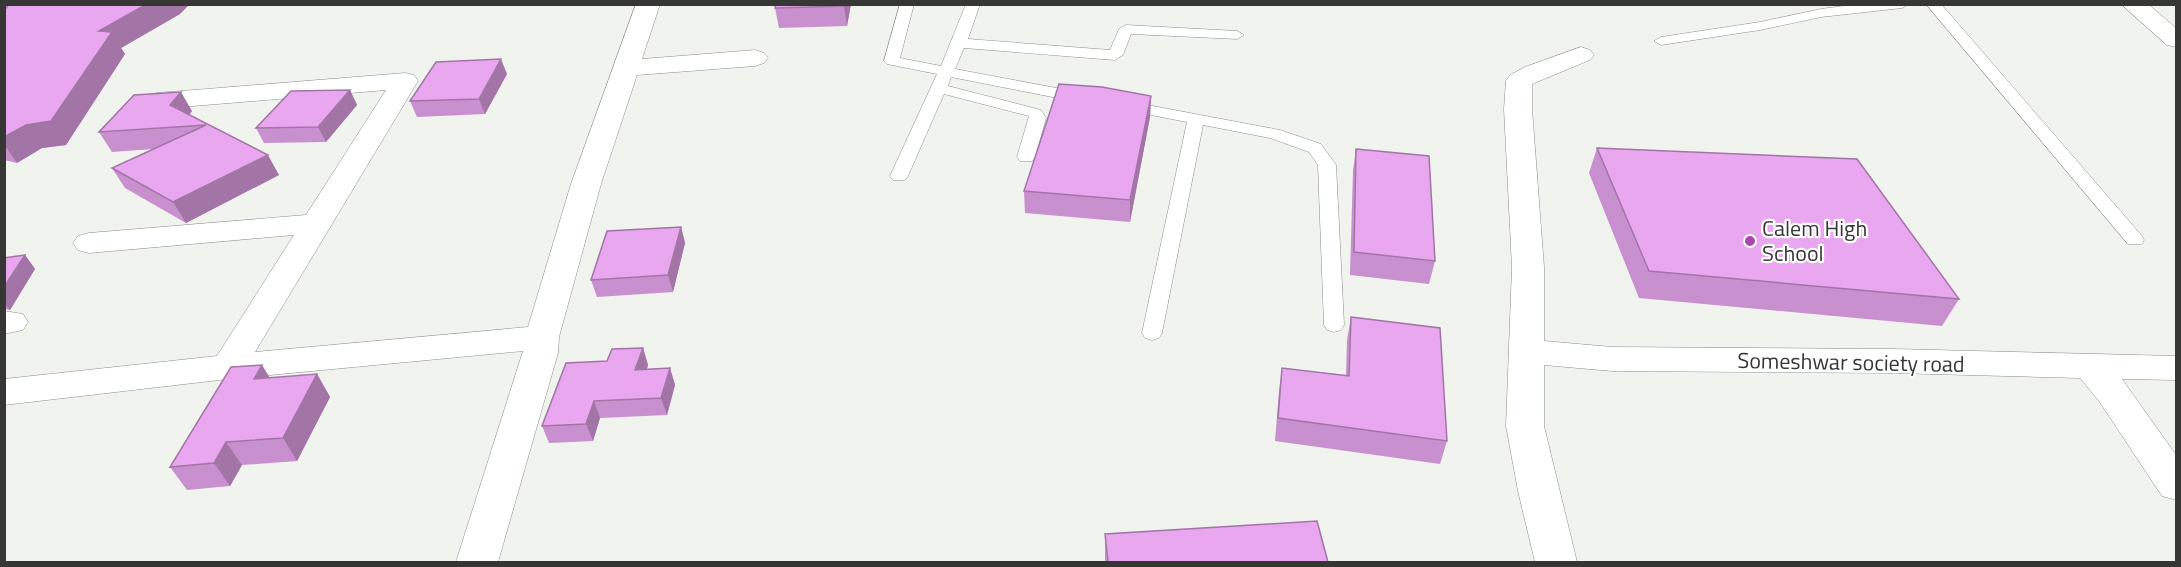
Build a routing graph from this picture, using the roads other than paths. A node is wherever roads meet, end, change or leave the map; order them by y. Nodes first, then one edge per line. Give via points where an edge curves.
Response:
1 (648, 4) edge
2 (906, 4) edge
3 (973, 4) edge
4 (1902, 4) edge
5 (1933, 4) edge
6 (2133, 4) edge
7 (1237, 35) dead end
8 (2176, 40) edge
9 (1661, 41) dead end
10 (959, 42) junction
11 (1581, 55) dead end
12 (755, 58) dead end
13 (628, 68) junction
14 (945, 71) junction
15 (938, 88) junction
16 (158, 101) edge
17 (1196, 119) junction
18 (1026, 157) dead end
19 (899, 176) dead end
20 (317, 224) junction
21 (2135, 240) dead end
22 (89, 243) dead end
23 (1334, 325) dead end
24 (1152, 333) dead end
25 (542, 337) junction
26 (1525, 351) junction
27 (2090, 366) junction
28 (228, 367) junction
29 (2176, 368) edge
30 (4, 392) edge
31 (2176, 485) edge
32 (477, 562) edge
33 (1556, 562) edge

1 - 13 street
2 - 14 lane via 892,61
3 - 10 lane
4 - 9 lane via 1821,13
5 - 21 lane
6 - 8 street
7 - 10 lane via 1126,29 1115,55
10 - 14 lane
11 - 26 street via 1533,72 1520,81 1518,109 1528,267
12 - 13 street
13 - 25 street via 586,184
14 - 15 lane
14 - 17 lane
15 - 18 lane via 1035,113 1038,118
15 - 19 lane
16 - 20 street via 405,81
17 - 23 lane via 1274,134 1316,148 1327,165
17 - 24 lane
20 - 22 street
20 - 28 street
25 - 28 street
25 - 32 street
26 - 27 street, Someshwar society road via 1612,359
26 - 33 street via 1526,426
27 - 29 street, Someshwar society road
27 - 31 street
28 - 30 street

